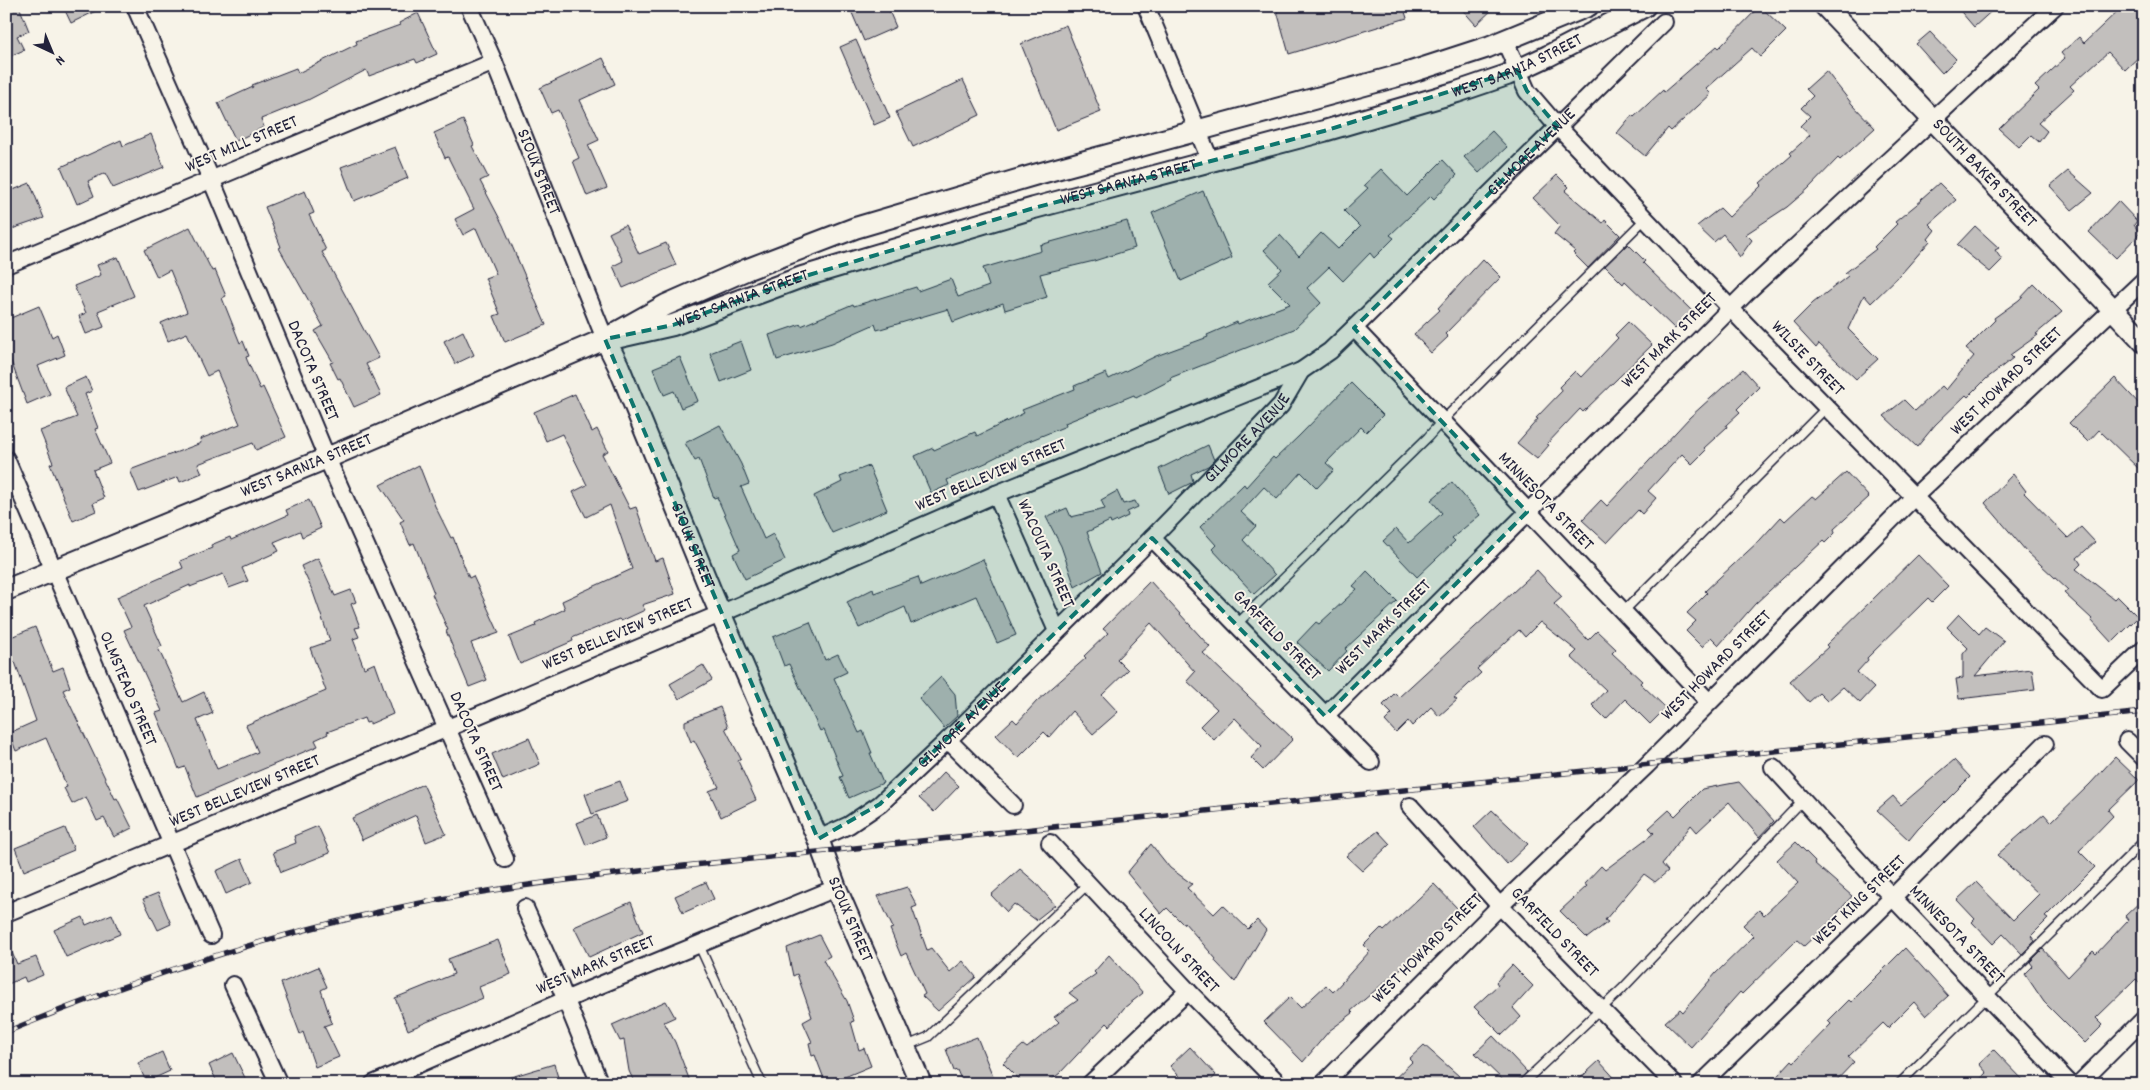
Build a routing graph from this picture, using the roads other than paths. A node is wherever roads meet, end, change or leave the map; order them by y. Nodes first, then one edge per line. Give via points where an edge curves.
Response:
1 (135, 6) edge
2 (469, 6) edge
3 (1146, 6) edge
4 (1588, 6) edge
5 (1645, 6) edge
6 (1824, 6) edge
7 (2056, 6) edge
8 (1664, 22) dead end
9 (1505, 41) junction
10 (494, 62) junction
11 (1517, 70) junction
12 (1933, 120) junction
13 (1557, 126) junction
14 (1198, 131) junction
15 (1210, 160) junction
16 (211, 179) junction
17 (1645, 219) junction
18 (6, 264) edge
19 (2144, 280) edge
20 (2112, 308) junction
21 (1731, 309) junction
22 (1354, 328) junction
23 (605, 339) junction
24 (2144, 342) edge
25 (1301, 371) junction
26 (1826, 407) junction
27 (1442, 422) junction
28 (326, 458) junction
29 (6, 459) edge
30 (996, 494) junction
31 (1914, 497) junction
32 (1528, 512) junction
33 (1152, 538) junction
34 (54, 570) junction
35 (6, 590) edge
36 (1623, 612) junction
37 (720, 614) junction
38 (1236, 625) junction
39 (1056, 631) junction
40 (2144, 649) edge
41 (1709, 702) junction
42 (1325, 716) junction
43 (448, 728) junction
44 (948, 740) junction
45 (2127, 741) dead end
46 (2045, 744) dead end
47 (2144, 758) edge
48 (1370, 762) dead end
49 (1773, 767) dead end
50 (1803, 800) junction
51 (1013, 805) dead end
52 (1410, 806) dead end
53 (818, 839) junction
54 (2144, 841) edge
55 (1050, 843) dead end
56 (172, 845) junction
57 (505, 860) dead end
58 (1088, 884) junction
59 (836, 888) junction
60 (1892, 897) junction
61 (1500, 906) junction
62 (525, 908) dead end
63 (6, 913) edge
64 (211, 935) dead end
65 (700, 945) junction
66 (233, 985) dead end
67 (1188, 991) junction
68 (1987, 997) junction
69 (566, 1000) junction
70 (1601, 1009) junction
71 (2144, 1019) edge
72 (904, 1047) junction
73 (279, 1084) edge
74 (373, 1084) edge
75 (600, 1084) edge
76 (762, 1084) edge
77 (920, 1084) edge
78 (1090, 1084) edge
79 (1279, 1084) edge
80 (1323, 1084) edge
81 (1522, 1084) edge
82 (1674, 1084) edge
83 (1701, 1084) edge
84 (1900, 1084) edge
85 (2070, 1084) edge
86 (2079, 1084) edge

1 - 16 street, DACOTA STREET
2 - 10 street, SIOUX STREET
3 - 14 street
4 - 9 street, WEST SARNIA STREET
5 - 11 street, WEST SARNIA STREET
6 - 12 street, SOUTH BAKER STREET
7 - 12 street, WEST MARK STREET
8 - 13 street, GILMORE AVENUE
9 - 11 street, WILSIE STREET
9 - 14 street, WEST SARNIA STREET via 1395,76
10 - 16 street, WEST MILL STREET
10 - 23 street, SIOUX STREET
11 - 13 street, WILSIE STREET via 1527,91
11 - 15 street, WEST SARNIA STREET via 1457,92 1324,131
12 - 20 street, SOUTH BAKER STREET
12 - 21 street, WEST MARK STREET
13 - 17 street, WILSIE STREET
13 - 22 street, GILMORE AVENUE
14 - 15 street
14 - 23 street, WEST SARNIA STREET via 855,228 666,305
15 - 23 street, WEST SARNIA STREET via 802,277 673,325
16 - 18 street, WEST MILL STREET
16 - 28 street, DACOTA STREET
17 - 21 street, WILSIE STREET
17 - 27 lane
19 - 20 street, WEST HOWARD STREET
20 - 24 street, SOUTH BAKER STREET
20 - 31 street, WEST HOWARD STREET
21 - 26 street, WILSIE STREET
21 - 32 street, WEST MARK STREET
22 - 25 street, GILMORE AVENUE via 1330,351
22 - 27 street, MINNESOTA STREET
23 - 28 street, WEST SARNIA STREET
23 - 37 street, SIOUX STREET
25 - 30 street, WEST BELLEVIEW STREET
25 - 33 street, GILMORE AVENUE via 1281,404
26 - 31 street, WILSIE STREET
26 - 36 lane
27 - 32 street, MINNESOTA STREET
27 - 38 lane
28 - 34 street, WEST SARNIA STREET
28 - 43 street, DACOTA STREET
29 - 34 street, OLMSTEAD STREET
30 - 37 street, WEST BELLEVIEW STREET
30 - 39 street, WACOUTA STREET
31 - 40 street, WILSIE STREET via 2102,689
31 - 41 street, WEST HOWARD STREET
32 - 36 street, MINNESOTA STREET
32 - 42 street, WEST MARK STREET
33 - 38 street, GARFIELD STREET
33 - 39 street, GILMORE AVENUE
34 - 35 street, WEST SARNIA STREET
34 - 56 street, OLMSTEAD STREET
36 - 41 street, MINNESOTA STREET
37 - 43 street, WEST BELLEVIEW STREET
37 - 53 street, SIOUX STREET
38 - 42 street, GARFIELD STREET
39 - 44 street, GILMORE AVENUE
41 - 61 street, WEST HOWARD STREET
42 - 48 street, GARFIELD STREET
43 - 56 street, WEST BELLEVIEW STREET
43 - 57 street, DACOTA STREET
44 - 51 street
44 - 53 street, GILMORE AVENUE via 880,804
45 - 47 street
46 - 60 street, WEST KING STREET
49 - 50 street, MINNESOTA STREET
50 - 60 street, MINNESOTA STREET
50 - 70 lane
52 - 61 street, GARFIELD STREET
53 - 59 street, SIOUX STREET
54 - 68 lane
55 - 58 street, LINCOLN STREET
56 - 63 street, WEST BELLEVIEW STREET
56 - 64 street, OLMSTEAD STREET
58 - 67 street, LINCOLN STREET
58 - 72 lane via 928,1037
59 - 65 street, WEST MARK STREET
59 - 72 street, SIOUX STREET
60 - 68 street, MINNESOTA STREET
60 - 83 street, WEST KING STREET
61 - 70 street, GARFIELD STREET
61 - 80 street, WEST HOWARD STREET
62 - 69 street
65 - 69 street, WEST MARK STREET
65 - 76 lane
66 - 73 street
67 - 78 street
67 - 79 street, LINCOLN STREET
68 - 84 lane
68 - 85 street, MINNESOTA STREET
69 - 74 street, WEST MARK STREET
69 - 75 street
70 - 81 lane
70 - 82 street, GARFIELD STREET
71 - 86 street
72 - 77 street, SIOUX STREET

